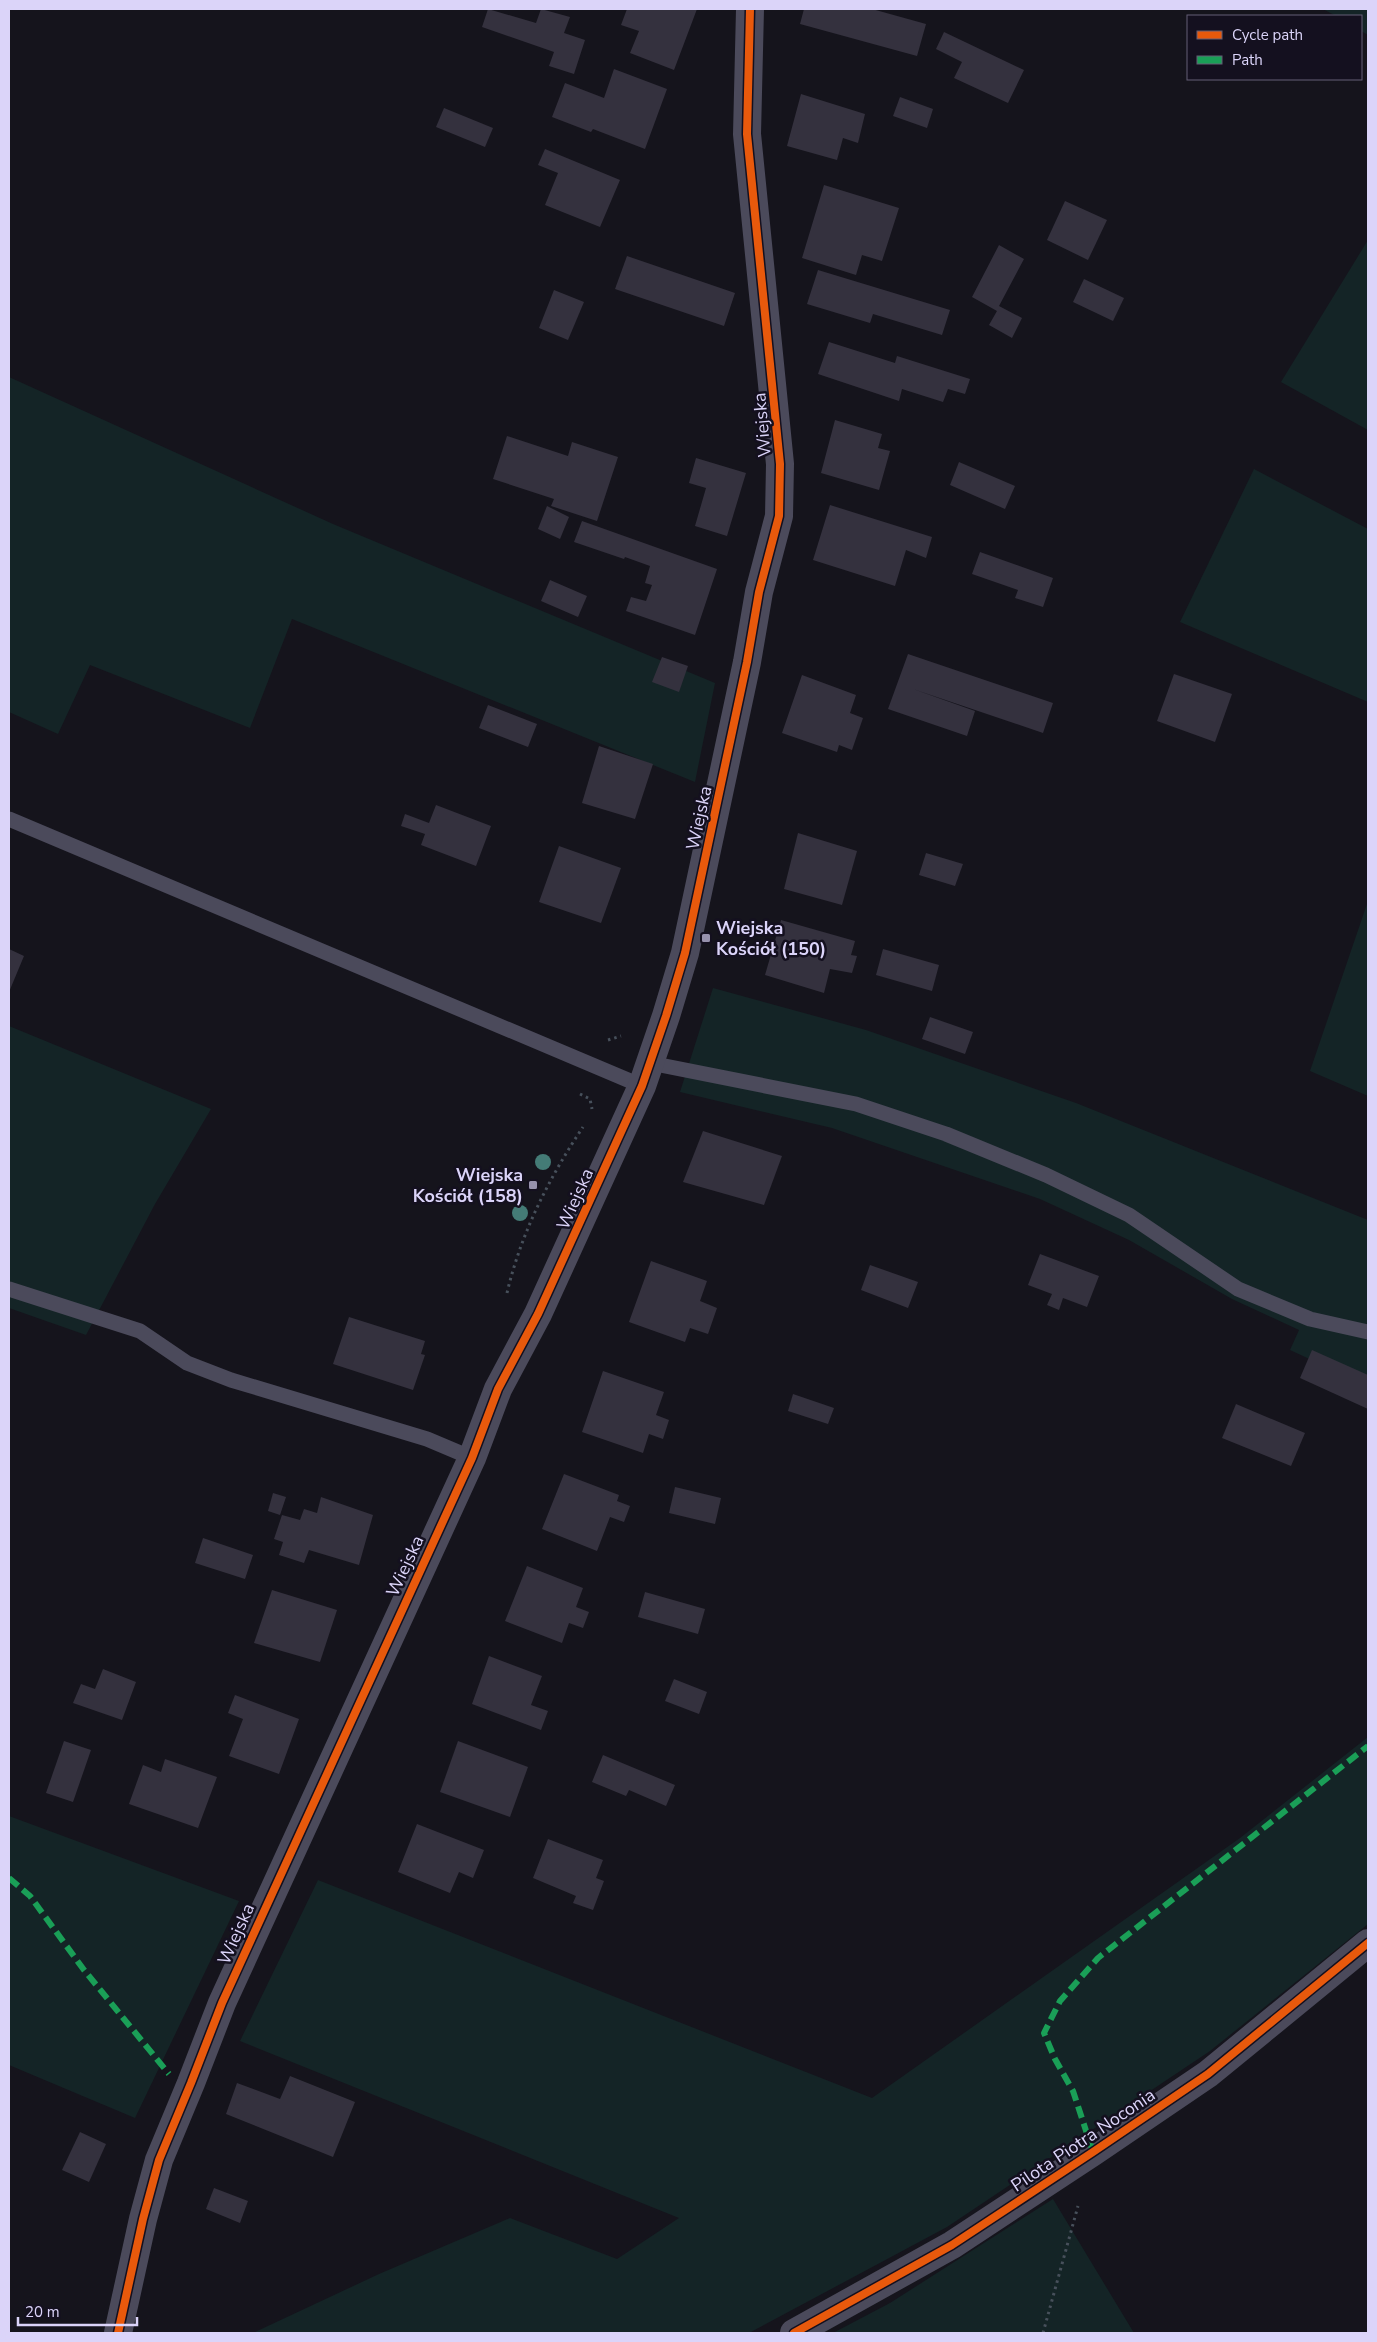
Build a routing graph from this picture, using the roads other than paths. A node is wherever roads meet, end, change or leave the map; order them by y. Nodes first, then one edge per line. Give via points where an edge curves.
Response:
1 (750, 9) edge
2 (9, 819) edge
3 (646, 1074) junction
4 (9, 1289) edge
5 (1368, 1332) edge
6 (472, 1458) junction
7 (1368, 1943) edge
8 (118, 2333) edge
9 (794, 2333) edge

1 - 3 street, Wiejska via 747,134 780,464 779,516 759,592 685,953
2 - 3 lane
3 - 5 lane via 856,1104 946,1134 1046,1174 1129,1215 1238,1289 1310,1319
3 - 6 street, Wiejska via 538,1314 498,1389
4 - 6 lane via 140,1332 187,1363 232,1380 427,1438
6 - 8 street, Wiejska via 222,2003 159,2160
7 - 9 street, Pilota Piotra Noconia via 1208,2074 952,2244

